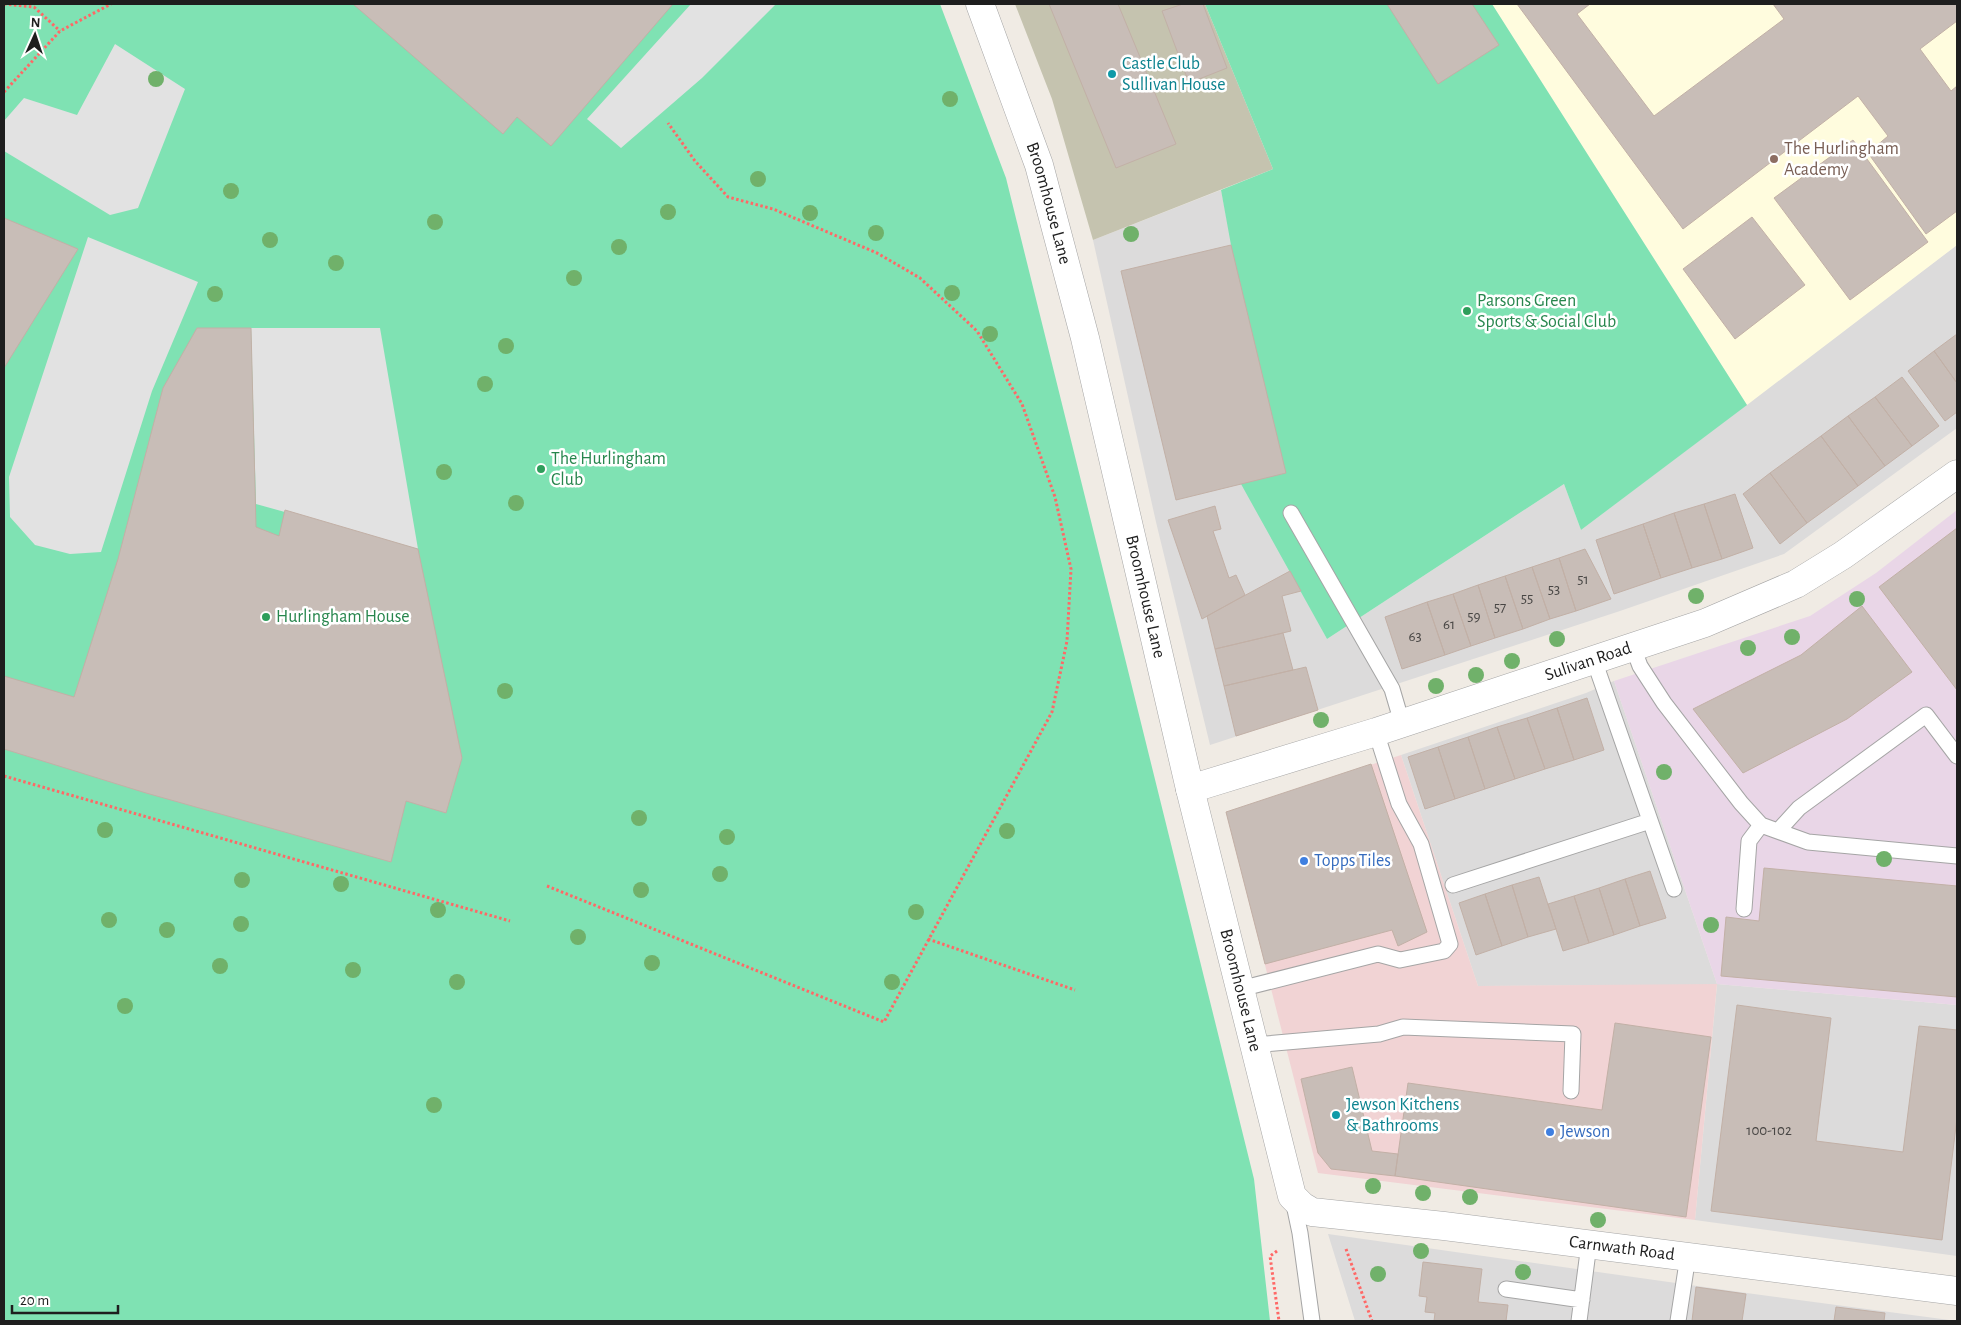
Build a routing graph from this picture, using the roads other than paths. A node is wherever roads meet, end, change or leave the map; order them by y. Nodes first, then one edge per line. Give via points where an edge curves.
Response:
1 (980, 4) edge
2 (1957, 474) edge
3 (1290, 514) dead end
4 (1633, 647) junction
5 (1594, 660) junction
6 (1402, 724) junction
7 (1376, 732) junction
8 (1957, 756) edge
9 (1190, 789) junction
10 (1650, 821) junction
11 (1761, 825) junction
12 (1778, 831) junction
13 (1957, 856) edge
14 (1453, 885) dead end
15 (1674, 889) dead end
16 (1744, 909) dead end
17 (1240, 989) junction
18 (1254, 1045) junction
19 (1571, 1091) dead end
20 (1292, 1196) junction
21 (1588, 1244) junction
22 (1688, 1256) junction
23 (1506, 1289) dead end
24 (1957, 1291) edge
25 (1582, 1300) junction
26 (1312, 1321) edge
27 (1579, 1321) edge
28 (1678, 1321) edge

1 - 9 street, Broomhouse Lane via 1039,165 1085,338
2 - 4 street, Sulivan Road via 1844,555 1796,584 1705,623
3 - 6 lane via 1392,689
4 - 5 street, Sulivan Road
4 - 11 lane via 1640,666 1664,704
5 - 6 street, Sulivan Road
5 - 10 lane
6 - 7 street, Sulivan Road
7 - 9 street, Sulivan Road
7 - 17 lane via 1399,804 1421,844 1450,944 1444,951 1400,960 1378,954
8 - 12 lane via 1926,715 1799,808
9 - 17 street, Broomhouse Lane
10 - 14 lane
10 - 15 lane
11 - 12 lane
11 - 16 lane via 1749,841
12 - 13 lane via 1808,842
17 - 18 street, Broomhouse Lane
18 - 19 lane via 1379,1034 1403,1027 1573,1034
18 - 20 street, Broomhouse Lane
20 - 21 street, Carnwath Road via 1312,1212
20 - 26 lane
21 - 22 street, Carnwath Road
21 - 25 lane
22 - 24 street, Carnwath Road
22 - 28 lane
23 - 25 lane
25 - 27 lane

